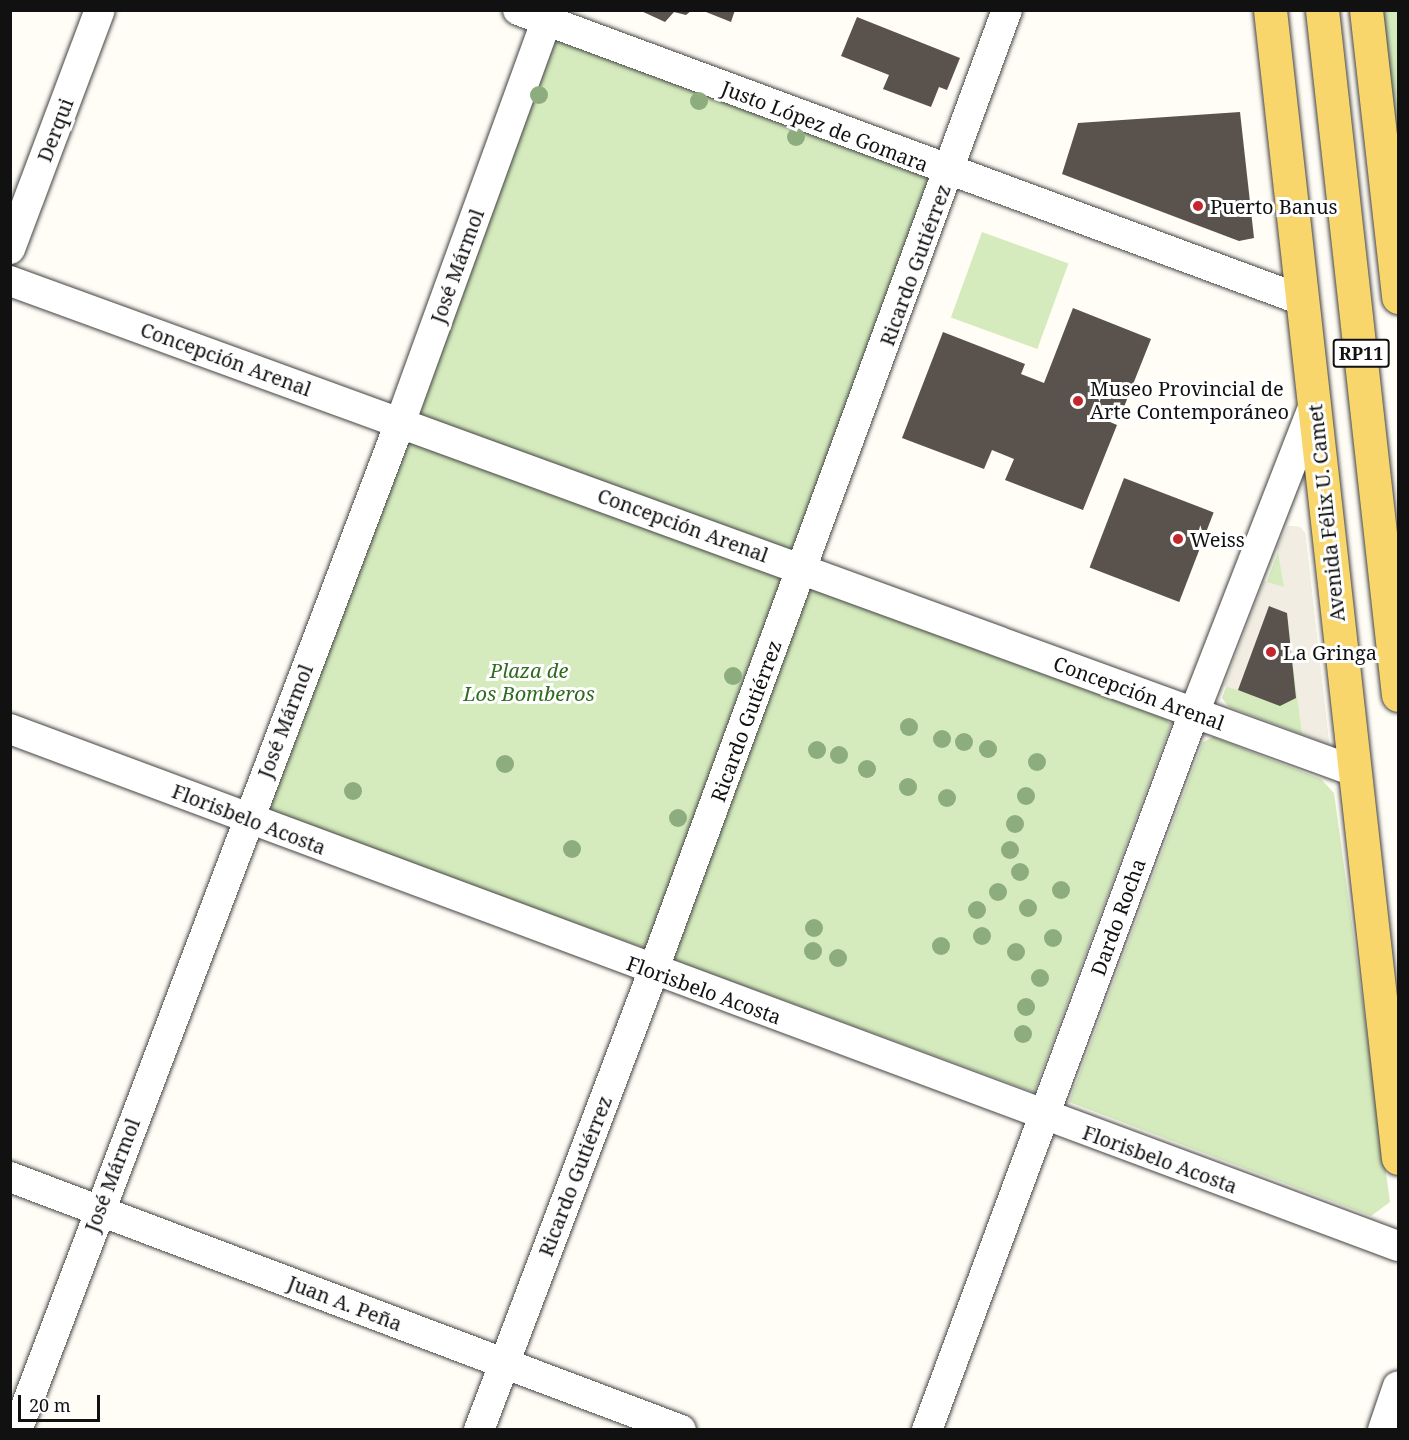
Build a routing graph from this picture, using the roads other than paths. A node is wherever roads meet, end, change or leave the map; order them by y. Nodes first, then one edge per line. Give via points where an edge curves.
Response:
1 (100, 10) edge
2 (518, 10) edge
3 (1007, 10) edge
4 (1270, 10) edge
5 (1322, 10) edge
6 (1366, 10) edge
7 (548, 16) edge
8 (950, 173) junction
9 (10, 249) edge
10 (10, 282) edge
11 (1398, 297) edge
12 (1302, 300) junction
13 (1314, 406) junction
14 (400, 423) junction
15 (802, 569) junction
16 (1398, 695) edge
17 (1194, 713) junction
18 (10, 729) edge
19 (1354, 771) junction
20 (247, 818) junction
21 (653, 971) junction
22 (1044, 1116) junction
23 (1398, 1158) edge
24 (10, 1177) edge
25 (98, 1210) junction
26 (1398, 1246) edge
27 (504, 1363) junction
28 (1398, 1386) edge
29 (16, 1430) edge
30 (479, 1430) edge
31 (681, 1430) edge
32 (927, 1430) edge
33 (1383, 1430) edge

1 - 9 street, Derqui
2 - 7 street, Justo López de Gomara
3 - 8 street, Ricardo Gutiérrez
4 - 12 main road, Avenida Félix U. Camet
5 - 16 main road, RP11
6 - 11 main road
7 - 8 street, Justo López de Gomara
7 - 14 street, José Mármol
8 - 12 street, Justo López de Gomara
8 - 15 street, Ricardo Gutiérrez
10 - 14 street, Concepción Arenal
12 - 13 main road, Avenida Félix U. Camet
13 - 17 street, Dardo Rocha
13 - 19 main road, Avenida Félix U. Camet
14 - 15 street, Concepción Arenal
14 - 20 street, José Mármol
15 - 17 street, Concepción Arenal
15 - 21 street, Ricardo Gutiérrez
17 - 19 street, Concepción Arenal
17 - 22 street, Dardo Rocha
18 - 20 street, Florisbelo Acosta
19 - 23 main road, Avenida Félix U. Camet
20 - 21 street, Florisbelo Acosta
20 - 25 street, José Mármol
21 - 22 street, Florisbelo Acosta
21 - 27 street, Ricardo Gutiérrez
22 - 26 street, Florisbelo Acosta
22 - 32 street, Dardo Rocha
24 - 25 street, Juan A. Peña
25 - 27 street, Juan A. Peña
25 - 29 street, José Mármol
27 - 30 street, Ricardo Gutiérrez
27 - 31 street, Juan A. Peña
28 - 33 street

